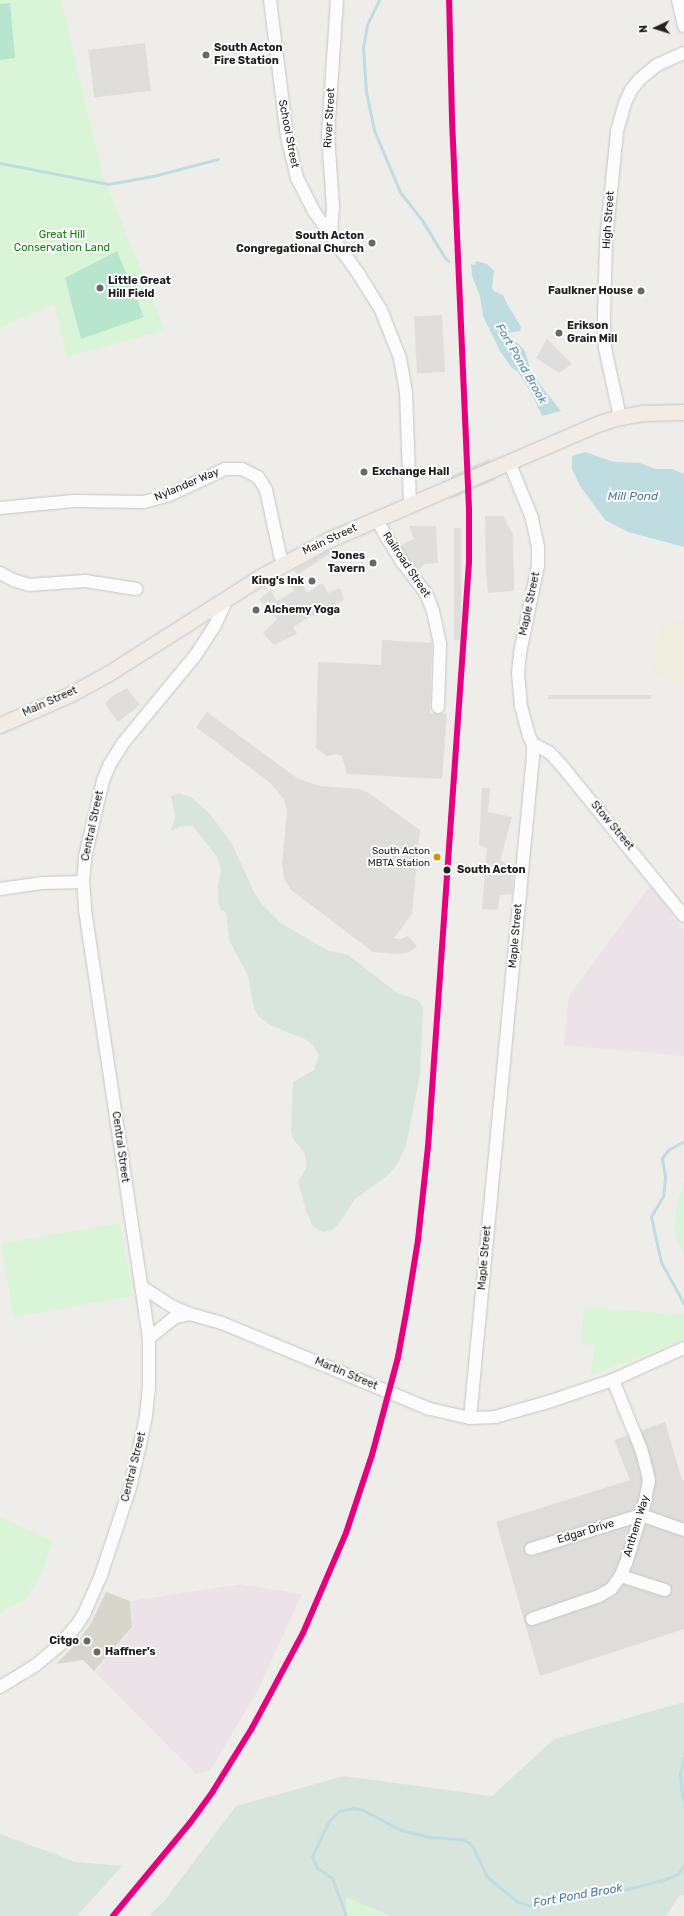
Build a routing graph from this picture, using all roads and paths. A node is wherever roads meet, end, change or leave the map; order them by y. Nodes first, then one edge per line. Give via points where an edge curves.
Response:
1 (270, 0) edge
2 (337, 0) edge
3 (678, 0) edge
4 (684, 26) edge
5 (684, 53) edge
6 (331, 235) junction
7 (684, 412) edge
8 (620, 417) junction
9 (509, 462) junction
10 (410, 504) junction
11 (0, 508) edge
12 (377, 518) junction
13 (283, 563) junction
14 (0, 573) edge
15 (136, 589) dead end
16 (227, 599) junction
17 (438, 707) dead end
18 (0, 724) edge
19 (533, 744) junction
20 (84, 882) junction
21 (0, 889) edge
22 (684, 916) edge
23 (142, 1287) junction
24 (190, 1314) junction
25 (149, 1338) junction
26 (684, 1348) edge
27 (613, 1380) junction
28 (470, 1418) junction
29 (641, 1515) junction
30 (684, 1530) edge
31 (531, 1549) dead end
32 (621, 1576) junction
33 (665, 1590) dead end
34 (532, 1618) dead end
35 (0, 1687) edge

1 - 6 street, School Street via 278,75 292,162 307,199
2 - 6 street, River Street via 328,135 334,213
3 - 4 street
5 - 8 street, High Street via 657,65 639,80 625,103 617,131 606,242 604,318 605,348
6 - 10 street, School Street via 381,310 399,354 405,388
7 - 8 main road, Main Street
8 - 9 main road, Main Street
9 - 10 main road, Main Street
9 - 19 street, Maple Street via 529,510 537,541 538,565 518,673 522,712
10 - 12 main road, Main Street
11 - 13 street, Nylander Way via 74,501 144,502 167,496 225,469 242,469 258,477 266,490
12 - 13 main road, Main Street
12 - 17 street, Railroad Street via 403,563 426,593 433,611 440,644
13 - 16 main road, Main Street
14 - 15 street via 29,585 85,581
16 - 18 main road, Main Street via 109,674 71,694
16 - 20 street, Central Street via 215,626 194,656 123,743 110,764 103,780 93,820
19 - 22 street, Stow Street via 549,752 562,766
19 - 28 street, Maple Street
20 - 21 street via 42,883
20 - 23 street, Central Street via 85,908
23 - 24 street, Martin Street via 173,1307
23 - 25 street, Central Street
24 - 25 street via 175,1317
24 - 28 street, Martin Street via 222,1322 430,1409
25 - 35 street, Central Street via 149,1384 139,1449 130,1488 91,1602 59,1646 30,1670
26 - 27 street, Martin Street
27 - 28 street, Martin Street via 511,1413 495,1417
27 - 29 street, Anthem Way via 647,1470 647,1494
29 - 30 street
29 - 31 street, Edgar Drive
29 - 32 street, Anthem Way
32 - 33 street
32 - 34 street, Anthem Way via 611,1589 599,1596

